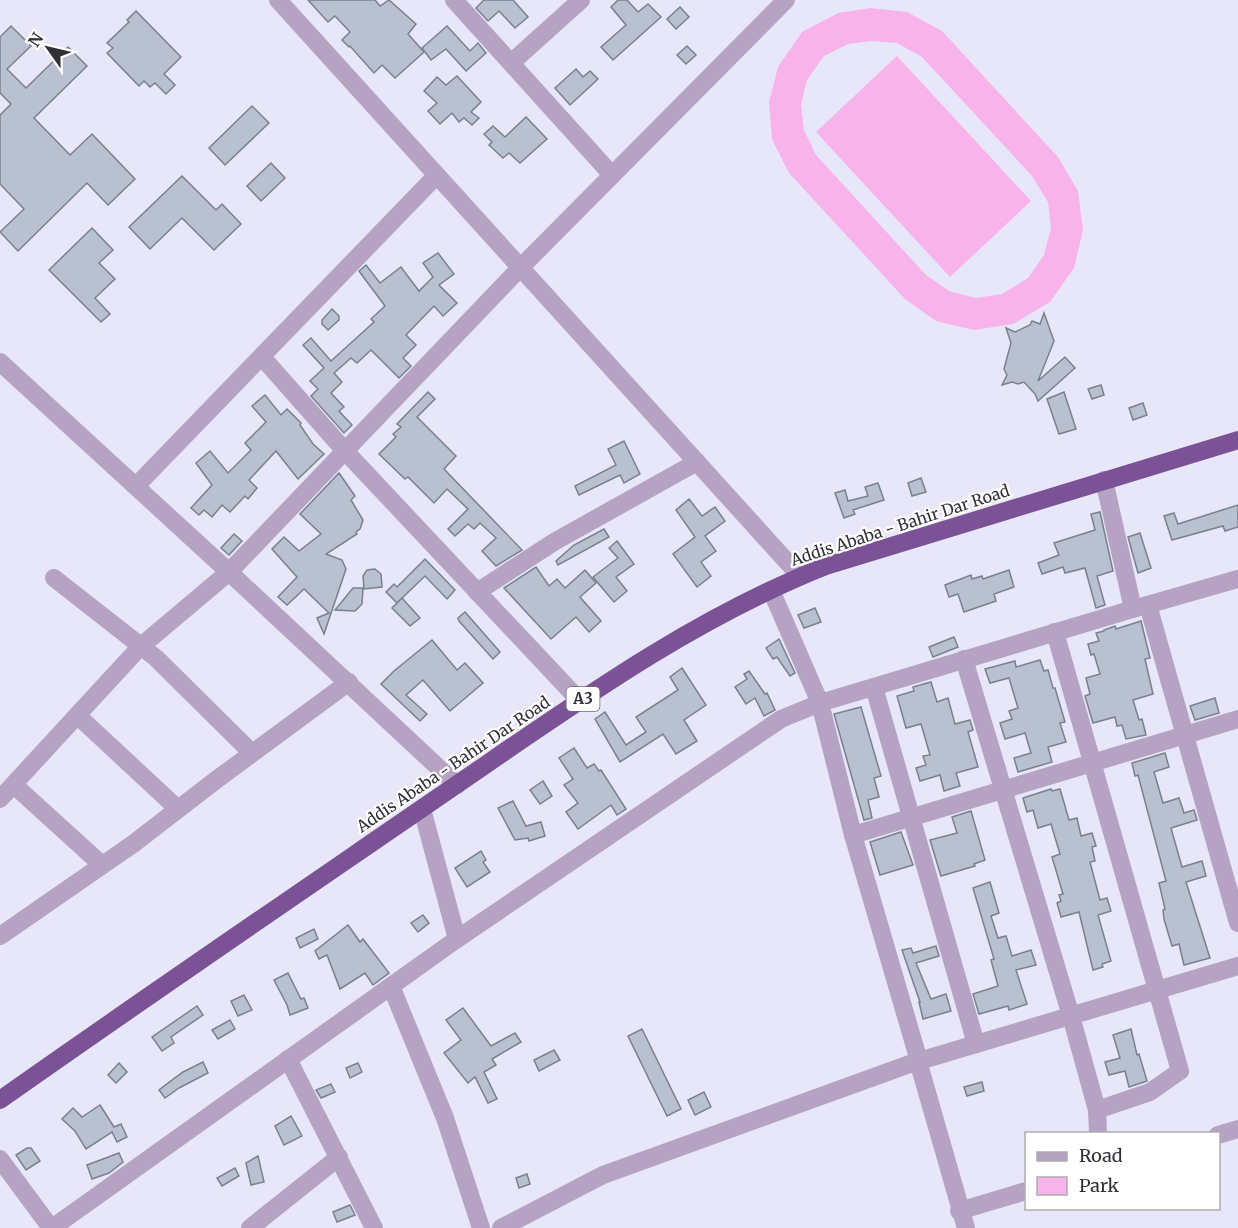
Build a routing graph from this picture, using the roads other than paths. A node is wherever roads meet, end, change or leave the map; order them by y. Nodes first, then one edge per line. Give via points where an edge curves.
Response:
1 (279, 0) edge
2 (454, 0) edge
3 (582, 0) edge
4 (786, 0) edge
5 (511, 63) junction
6 (612, 175) junction
7 (436, 176) junction
8 (521, 267) junction
9 (262, 357) junction
10 (0, 362) edge
11 (1238, 440) edge
12 (345, 451) junction
13 (697, 462) junction
14 (1104, 480) junction
15 (136, 486) junction
16 (229, 572) junction
17 (800, 576) junction
18 (54, 578) dead end
19 (1238, 579) edge
20 (771, 590) junction
21 (477, 592) junction
22 (1140, 607) junction
23 (1055, 632) junction
24 (140, 647) junction
25 (964, 659) junction
26 (349, 682) junction
27 (874, 687) junction
28 (580, 701) junction
29 (820, 703) junction
30 (78, 716) junction
31 (1238, 719) edge
32 (1185, 735) junction
33 (252, 753) junction
34 (1092, 763) junction
35 (14, 785) junction
36 (457, 785) junction
37 (1003, 790) junction
38 (0, 799) edge
39 (178, 809) junction
40 (422, 809) junction
41 (911, 817) junction
42 (853, 835) junction
43 (102, 865) junction
44 (1238, 923) edge
45 (0, 936) edge
46 (457, 939) junction
47 (1238, 966) edge
48 (391, 986) junction
49 (1157, 990) junction
50 (1071, 1016) junction
51 (976, 1044) junction
52 (288, 1059) junction
53 (0, 1100) edge
54 (1097, 1110) junction
55 (1238, 1129) edge
56 (1098, 1132) edge
57 (1220, 1134) edge
58 (339, 1157) junction
59 (0, 1159) edge
60 (1025, 1191) edge
61 (963, 1219) edge
62 (52, 1228) edge
63 (250, 1228) edge
64 (374, 1228) edge
65 (481, 1228) edge
66 (501, 1228) edge

1 - 7 street
2 - 5 street
3 - 5 street
4 - 6 street
5 - 6 street
6 - 8 street
7 - 8 street
7 - 9 street
8 - 12 street
8 - 13 street
9 - 12 street
9 - 15 street
10 - 15 street
11 - 14 highway, Addis Ababa - Bahir Dar Road / A3
12 - 16 street
12 - 21 street
13 - 17 street
13 - 21 street via 554,542
14 - 17 highway, Addis Ababa - Bahir Dar Road / A3
14 - 22 street
15 - 16 street
16 - 24 street
16 - 26 street
17 - 20 highway, Addis Ababa - Bahir Dar Road / A3
18 - 24 street
19 - 22 street
20 - 28 highway, Addis Ababa - Bahir Dar Road / A3 via 699,626
20 - 29 street
21 - 28 street
22 - 23 street
22 - 32 street
23 - 25 street
23 - 34 street
24 - 30 street
24 - 33 street via 156,658
25 - 27 street
25 - 37 street
26 - 33 street
26 - 36 street
27 - 29 street
27 - 41 street
28 - 36 highway, Addis Ababa - Bahir Dar Road / A3
29 - 42 street
29 - 46 street via 781,719
30 - 35 street
30 - 39 street
31 - 32 street
32 - 34 street
32 - 44 street
33 - 39 street
34 - 37 street
34 - 49 street
35 - 38 street
35 - 43 street
36 - 40 highway, Addis Ababa - Bahir Dar Road / A3
37 - 41 street
37 - 50 street
39 - 43 street
40 - 46 street
40 - 53 highway, Addis Ababa - Bahir Dar Road / A3
41 - 42 street
41 - 51 street
42 - 51 street via 919,1061
43 - 45 street
46 - 48 street
47 - 49 street
48 - 52 street
48 - 65 street via 445,1118
49 - 50 street
49 - 54 street via 1180,1071 1150,1092
50 - 51 street
50 - 54 street
52 - 58 street
52 - 62 street
54 - 56 street
55 - 57 street
58 - 63 street
58 - 64 street
59 - 62 street
60 - 61 street
61 - 66 street via 918,1061 603,1175

